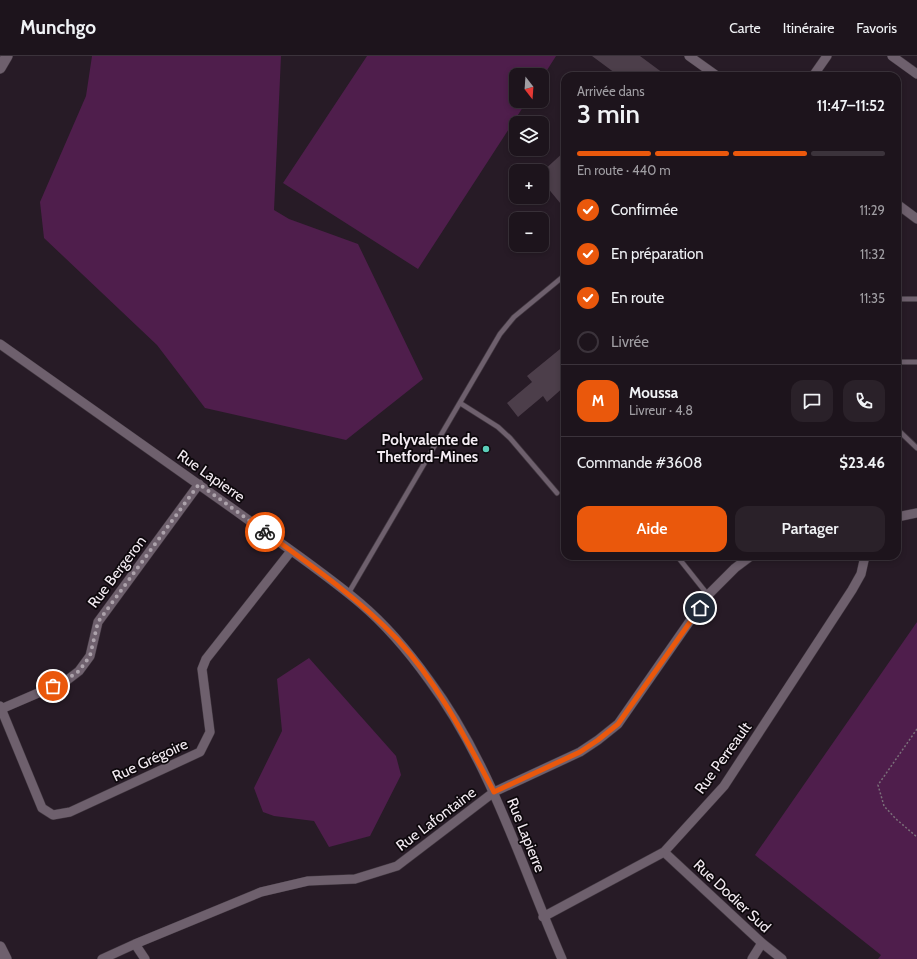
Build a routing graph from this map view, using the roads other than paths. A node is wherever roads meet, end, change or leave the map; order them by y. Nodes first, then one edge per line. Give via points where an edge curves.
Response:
1 (7, 56) edge
2 (689, 56) edge
3 (827, 56) edge
4 (892, 56) edge
5 (0, 68) edge
6 (711, 72) edge
7 (816, 72) edge
8 (917, 74) edge
9 (901, 207) edge
10 (917, 218) edge
11 (561, 278) edge
12 (901, 299) edge
13 (917, 299) edge
14 (0, 344) edge
15 (901, 362) edge
16 (917, 362) edge
17 (460, 403) junction
18 (901, 433) edge
19 (917, 448) edge
20 (199, 484) junction
21 (557, 493) dead end
22 (917, 513) edge
23 (901, 516) edge
24 (291, 550) junction
25 (680, 560) edge
26 (745, 560) edge
27 (864, 560) edge
28 (348, 594) junction
29 (708, 595) junction
30 (1, 707) edge
31 (494, 792) junction
32 (664, 852) junction
33 (543, 917) junction
34 (762, 943) junction
35 (135, 944) junction
36 (0, 947) edge
37 (6, 959) edge
38 (102, 959) edge
39 (145, 959) edge
40 (562, 959) edge
41 (752, 959) edge
42 (782, 959) edge

1 - 5 street
2 - 6 street
3 - 7 street
4 - 8 street
9 - 10 street
11 - 17 lane via 514,317
12 - 13 lane
14 - 20 street, Rue Lapierre
15 - 16 lane
17 - 21 lane via 502,430
17 - 28 lane
18 - 19 lane
20 - 24 street, Rue Lapierre
20 - 30 street, Rue Bergeron via 98,622 90,656 79,671 66,680
22 - 23 street
24 - 28 street, Rue Lapierre
24 - 30 street, Rue Grégoire via 206,659 202,669 210,732 200,752 70,812 53,815 42,808
25 - 29 lane
26 - 29 street, Rue Lafontaine
27 - 32 street, Rue Perreault via 861,574 852,590 724,786
28 - 31 street, Rue Lapierre via 397,640 430,681 462,729
29 - 31 street, Rue Lafontaine via 618,724 580,752
31 - 33 street, Rue Lapierre
31 - 35 street, Rue Lafontaine via 397,866 355,879 308,881 261,892
32 - 33 street, Rue Perreault
32 - 34 street, Rue Dodier Sud
33 - 40 street, Rue Lapierre
34 - 41 street
34 - 42 street, Rue Dodier Sud
35 - 38 street, Rue Lafontaine
35 - 39 street
36 - 37 street

